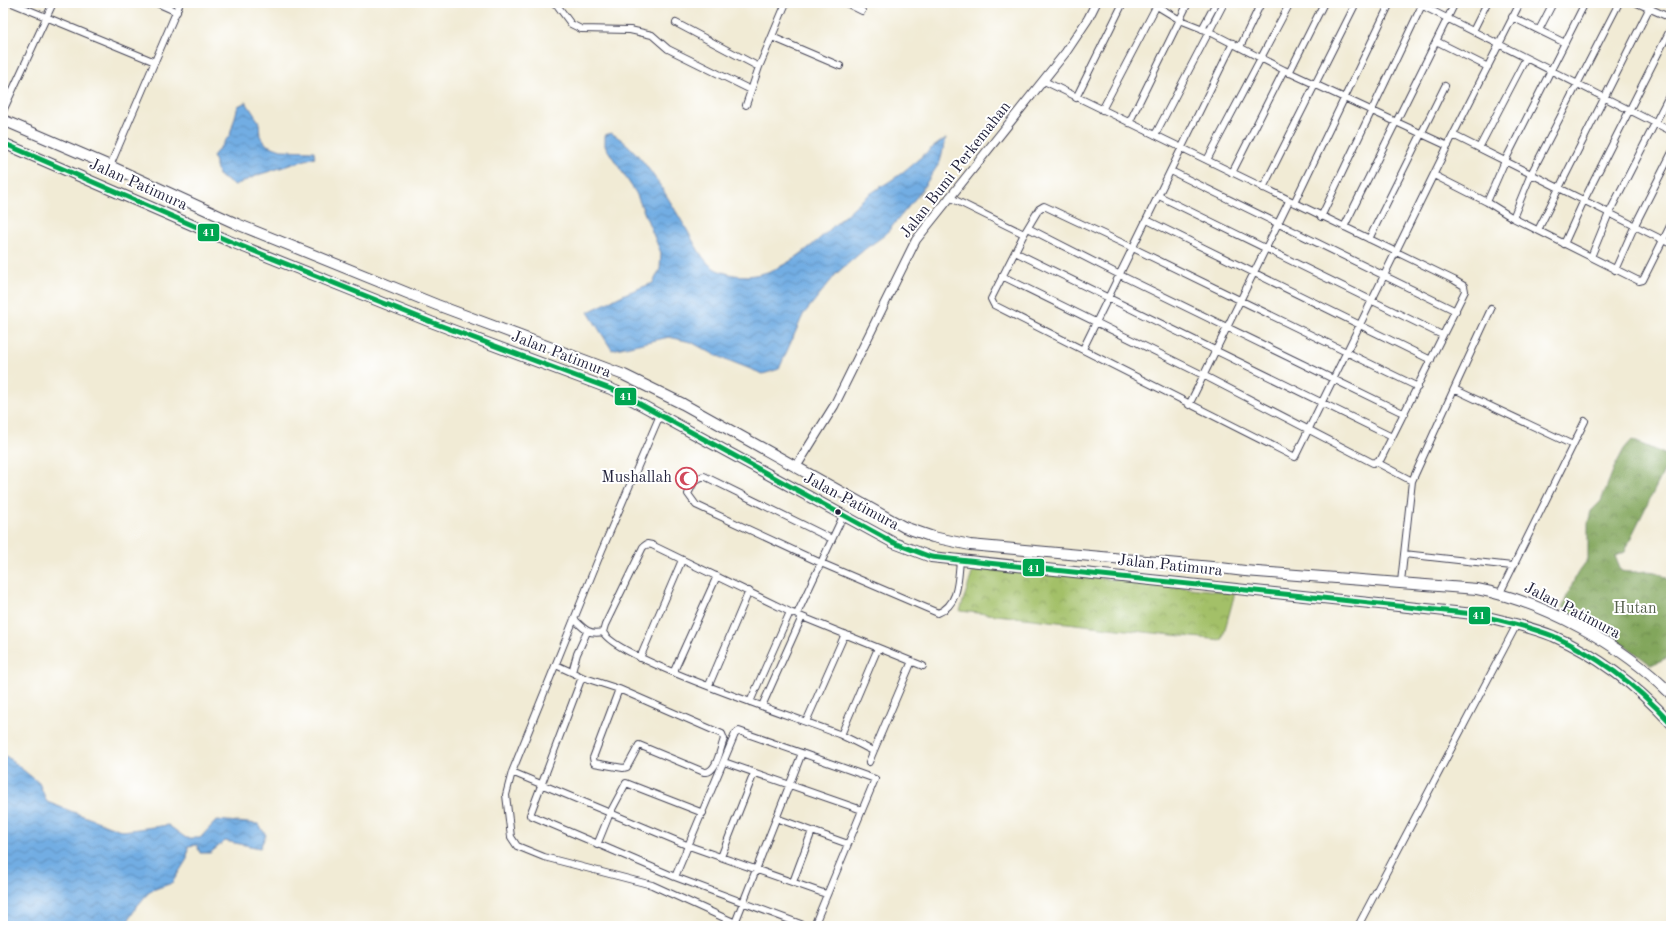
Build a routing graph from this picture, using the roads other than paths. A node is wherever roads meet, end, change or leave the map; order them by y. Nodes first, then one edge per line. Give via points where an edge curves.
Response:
1 (12, 3) edge
2 (53, 3) edge
3 (157, 3) edge
4 (180, 3) edge
5 (553, 3) edge
6 (786, 3) edge
7 (846, 3) edge
8 (1096, 3) edge
9 (1123, 3) edge
10 (1188, 3) edge
11 (1216, 3) edge
12 (1224, 3) edge
13 (1261, 3) edge
14 (1290, 3) edge
15 (1324, 3) edge
16 (1356, 3) edge
17 (1390, 3) edge
18 (1455, 3) edge
19 (1486, 3) edge
20 (1520, 3) edge
21 (1553, 3) edge
22 (1585, 3) edge
23 (1619, 3) edge
24 (1636, 3) edge
25 (1155, 4) edge
26 (1420, 4) edge
27 (1651, 6) edge
28 (862, 11) dead end
29 (177, 12) junction
30 (1512, 17) junction
31 (46, 18) junction
32 (1448, 18) junction
33 (1671, 18) edge
34 (1180, 20) junction
35 (676, 23) dead end
36 (1671, 28) edge
37 (1205, 30) junction
38 (1539, 30) junction
39 (1472, 31) junction
40 (772, 37) junction
41 (1436, 42) junction
42 (1565, 43) junction
43 (1233, 44) junction
44 (1499, 44) junction
45 (1240, 47) junction
46 (1260, 57) junction
47 (1526, 58) junction
48 (155, 62) junction
49 (840, 66) dead end
50 (759, 67) junction
51 (1488, 67) junction
52 (1551, 70) junction
53 (1286, 72) junction
54 (1044, 81) junction
55 (1576, 84) junction
56 (1316, 85) junction
57 (1445, 86) dead end
58 (751, 90) junction
59 (1671, 92) edge
60 (1076, 98) junction
61 (1604, 98) junction
62 (1344, 99) junction
63 (746, 105) dead end
64 (3, 110) edge
65 (1102, 110) junction
66 (1629, 110) junction
67 (1370, 111) junction
68 (3, 120) edge
69 (1396, 122) junction
70 (1129, 123) junction
71 (1655, 123) junction
72 (1671, 131) edge
73 (1421, 134) junction
74 (1155, 135) junction
75 (1454, 136) junction
76 (3, 143) edge
77 (1448, 146) junction
78 (1182, 148) junction
79 (1479, 148) junction
80 (1671, 154) edge
81 (1207, 160) junction
82 (1505, 161) junction
83 (110, 166) junction
84 (1171, 171) junction
85 (1232, 173) junction
86 (1531, 174) junction
87 (1434, 175) junction
88 (1558, 187) junction
89 (1263, 188) junction
90 (1159, 196) junction
91 (949, 197) junction
92 (1584, 200) junction
93 (1292, 202) junction
94 (1487, 202) junction
95 (1609, 213) junction
96 (1321, 216) junction
97 (1513, 218) junction
98 (1146, 220) junction
99 (1278, 224) junction
100 (1671, 224) edge
101 (1635, 226) junction
102 (1344, 227) junction
103 (1028, 228) junction
104 (1538, 230) junction
105 (1024, 234) junction
106 (1368, 239) junction
107 (1664, 240) junction
108 (1564, 244) junction
109 (1671, 244) edge
110 (1133, 248) junction
111 (1266, 248) junction
112 (1015, 252) junction
113 (1396, 253) junction
114 (1591, 257) junction
115 (1615, 270) junction
116 (1254, 273) junction
117 (1120, 275) junction
118 (1002, 276) junction
119 (1384, 276) junction
120 (1108, 298) junction
121 (1241, 300) junction
122 (1372, 301) junction
123 (1491, 309) dead end
124 (1456, 311) junction
125 (1096, 323) junction
126 (1228, 326) junction
127 (1360, 326) junction
128 (1442, 335) junction
129 (1083, 349) junction
130 (1216, 350) junction
131 (1347, 352) junction
132 (1431, 360) junction
133 (1204, 375) junction
134 (1334, 379) junction
135 (1418, 387) junction
136 (1454, 389) junction
137 (1322, 403) junction
138 (1189, 405) junction
139 (1405, 414) junction
140 (660, 415) junction
141 (1585, 421) dead end
142 (1308, 431) junction
143 (1392, 437) junction
144 (1573, 445) junction
145 (1376, 462) junction
146 (796, 467) junction
147 (1412, 481) junction
148 (843, 516) junction
149 (832, 539) junction
150 (1404, 554) junction
151 (1104, 556) junction
152 (682, 560) junction
153 (960, 560) junction
154 (821, 563) junction
155 (1512, 566) junction
156 (1102, 574) junction
157 (717, 576) junction
158 (1401, 582) junction
159 (749, 591) junction
160 (1500, 593) junction
161 (796, 614) junction
162 (575, 620) junction
163 (1518, 624) junction
164 (587, 632) junction
165 (603, 632) junction
166 (845, 634) junction
167 (878, 648) junction
168 (640, 658) junction
169 (912, 661) junction
170 (556, 665) junction
171 (923, 666) dead end
172 (674, 671) junction
173 (572, 672) junction
174 (582, 677) junction
175 (709, 685) junction
176 (619, 689) junction
177 (1671, 694) edge
178 (750, 702) junction
179 (762, 706) junction
180 (806, 722) junction
181 (1671, 723) edge
182 (841, 735) junction
183 (873, 751) junction
184 (802, 753) junction
185 (724, 762) junction
186 (868, 762) dead end
187 (512, 772) junction
188 (754, 773) junction
189 (540, 784) junction
190 (789, 786) junction
191 (862, 810) junction
192 (703, 812) junction
193 (610, 813) junction
194 (776, 818) junction
195 (812, 831) junction
196 (848, 844) junction
197 (597, 845) junction
198 (690, 846) junction
199 (721, 857) junction
200 (756, 869) junction
201 (675, 877) junction
202 (793, 882) junction
203 (826, 894) junction
204 (743, 903) junction
205 (735, 923) junction
206 (742, 926) edge
207 (806, 926) edge
208 (814, 926) edge
209 (1358, 926) edge

1 - 31 street
2 - 31 street
3 - 29 street
4 - 29 street
5 - 58 street via 571,24 581,29 630,30 652,35 668,49
6 - 40 street
7 - 28 street
8 - 54 street, Jalan Bumi Perkemahan via 1066,52
9 - 60 street
10 - 34 street
11 - 37 street
12 - 37 street
13 - 45 street
14 - 46 street
15 - 53 street
16 - 56 street
17 - 62 street
18 - 32 street
19 - 39 street
20 - 30 street
21 - 38 street
22 - 42 street
23 - 55 street
24 - 27 street
25 - 34 street
25 - 65 street
26 - 32 street
26 - 67 street
27 - 33 street
27 - 61 street
29 - 48 street
30 - 38 street
30 - 44 street
31 - 48 street
31 - 64 street
32 - 39 street
32 - 41 street
34 - 37 street
34 - 70 street
35 - 50 street
36 - 66 street
37 - 43 street
37 - 74 street
38 - 42 street
39 - 44 street
40 - 49 street
40 - 50 street
41 - 51 street
41 - 69 street
42 - 52 street
43 - 45 street
43 - 78 street
44 - 47 street
44 - 51 street
45 - 46 street
46 - 53 street
46 - 81 street
47 - 52 street
47 - 79 street
48 - 83 street
50 - 58 street
51 - 75 street
52 - 55 street
52 - 82 street
53 - 56 street
53 - 85 street
54 - 60 street
54 - 91 street, Jalan Bumi Perkemahan
55 - 61 street
55 - 86 street
56 - 62 street
56 - 89 street
57 - 73 street
58 - 63 street
59 - 71 street
60 - 65 street
61 - 66 street
61 - 88 street
62 - 67 street
62 - 93 street
65 - 70 street
66 - 71 street
66 - 92 street
67 - 69 street
67 - 96 street
68 - 83 highway, Jalan Patimura
69 - 73 street
69 - 102 street
70 - 74 street
71 - 72 street
71 - 95 street
73 - 77 street
73 - 106 street
74 - 78 street
75 - 77 street
75 - 79 street
76 - 140 highway, Jalan Patimura via 229,241 431,322 616,391
77 - 87 street
78 - 81 street
78 - 84 street
79 - 82 street
80 - 101 street
81 - 85 street
82 - 86 street
82 - 94 street
83 - 146 highway, Jalan Patimura via 237,224 437,305 624,375 683,404
84 - 90 street
84 - 99 street
85 - 89 street
86 - 88 street
86 - 97 street
87 - 94 street
87 - 113 street
88 - 92 street
88 - 104 street
89 - 93 street
90 - 98 street
90 - 111 street
91 - 105 street
91 - 146 street, Jalan Bumi Perkemahan via 916,240 834,406
92 - 95 street
92 - 108 street
93 - 96 street
93 - 99 street
94 - 97 street
95 - 101 street
95 - 114 street
96 - 102 street
97 - 104 street
98 - 110 street
98 - 116 street
99 - 111 street
99 - 119 street
100 - 107 street
101 - 107 street
101 - 115 street
102 - 106 street
103 - 105 street
103 - 110 street via 1039,209 1044,206
103 - 117 street
104 - 108 street
105 - 112 street
106 - 113 street
107 - 109 street
107 - 115 street via 1643,280 1636,280
108 - 114 street
110 - 117 street
110 - 121 street
111 - 116 street
111 - 122 street
112 - 118 street
112 - 120 street
113 - 119 street
113 - 124 street via 1462,284 1465,292
114 - 115 street
116 - 121 street
116 - 127 street
117 - 120 street
117 - 126 street
118 - 125 street
118 - 129 street via 992,296 992,304
119 - 122 street
119 - 124 street
120 - 125 street
120 - 130 street
121 - 126 street
121 - 131 street
122 - 127 street
122 - 128 street
123 - 136 street
124 - 128 street
125 - 129 street
125 - 133 street
126 - 130 street
126 - 134 street
127 - 131 street
127 - 132 street
128 - 132 street
129 - 138 street
130 - 133 street
130 - 137 street
131 - 134 street
131 - 135 street
132 - 135 street
133 - 138 street
133 - 142 street
134 - 137 street
134 - 139 street
135 - 139 street
136 - 144 street
136 - 147 street
137 - 142 street
137 - 143 street
138 - 142 street via 1295,457
139 - 143 street
140 - 148 highway, Jalan Patimura
140 - 162 street
141 - 144 street
142 - 145 street
143 - 145 street via 1381,459
144 - 155 street
145 - 147 street
146 - 151 highway, Jalan Patimura via 904,527 933,537 970,545
147 - 150 street
148 - 149 street
148 - 153 highway, Jalan Patimura via 894,543 931,557
149 - 154 street
149 - 154 street via 704,476 695,480 690,489 688,494 696,505
150 - 155 street
150 - 158 street
151 - 156 highway
151 - 158 highway, Jalan Patimura via 1245,571
152 - 157 street
152 - 165 street via 652,545 644,545
152 - 168 street
153 - 154 street via 958,587 952,603 947,610 938,613
153 - 156 highway, Jalan Patimura
154 - 161 street
155 - 160 street
156 - 163 highway, Jalan Patimura via 1433,608
157 - 159 street
157 - 172 street
158 - 160 highway, Jalan Patimura
159 - 161 street
159 - 175 street
160 - 177 highway, Jalan Patimura via 1535,606 1602,639 1652,675
161 - 166 street
161 - 178 street
161 - 179 street
162 - 164 street
162 - 170 street
163 - 181 highway, Jalan Patimura via 1553,637 1593,657 1623,677 1651,701
163 - 209 street
164 - 165 street
164 - 173 street
165 - 168 street via 608,639
166 - 167 street
166 - 180 street
167 - 169 street
167 - 182 street
168 - 172 street
169 - 171 street
169 - 183 street
170 - 173 street
170 - 187 street
172 - 175 street
173 - 174 street
174 - 176 street
174 - 189 street
175 - 178 street
176 - 176 street via 724,736 713,769 707,773 639,745 627,767 594,763
178 - 179 street
179 - 180 street
180 - 182 street
182 - 183 street
183 - 186 street
184 - 185 street via 739,731 735,734
184 - 190 street
184 - 191 street via 875,779
185 - 188 street
185 - 192 street
187 - 189 street
187 - 205 street via 506,796 510,837 517,846 544,857 652,885
188 - 190 street
188 - 199 street
189 - 193 street
189 - 197 street via 530,812 531,817
190 - 191 street
190 - 194 street
191 - 196 street
192 - 193 street via 627,783
192 - 198 street
193 - 197 street
193 - 198 street
194 - 195 street
194 - 200 street
195 - 196 street
195 - 202 street
196 - 203 street
197 - 201 street
198 - 199 street
198 - 201 street
199 - 200 street
200 - 202 street
200 - 204 street
201 - 204 street
202 - 203 street
203 - 208 street
204 - 205 street
204 - 207 street
205 - 206 street

